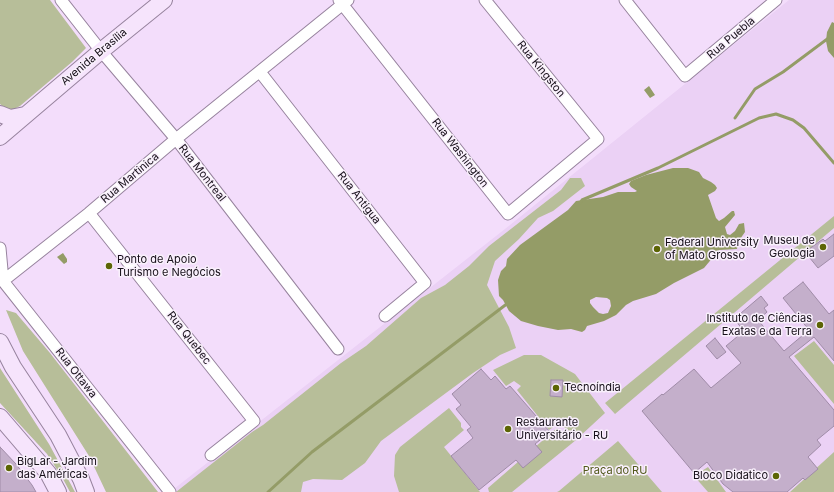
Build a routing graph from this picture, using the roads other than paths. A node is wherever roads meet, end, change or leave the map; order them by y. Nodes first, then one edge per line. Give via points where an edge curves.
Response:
1 (61, 0) edge
2 (164, 0) edge
3 (485, 0) edge
4 (625, 0) edge
5 (776, 0) edge
6 (344, 2) edge
7 (101, 51) junction
8 (260, 72) junction
9 (0, 114) edge
10 (25, 116) junction
11 (0, 137) edge
12 (176, 139) junction
13 (598, 139) joint
14 (89, 213) junction
15 (0, 248) edge
16 (3, 281) junction
17 (385, 316) dead end
18 (0, 342) edge
19 (338, 349) dead end
20 (0, 417) edge
21 (211, 455) dead end
22 (58, 492) edge
23 (86, 492) edge
24 (170, 492) edge

1 - 7 street, Rua Montreal
2 - 7 main road, Avenida Brasília
3 - 13 street, Rua Kingston
4 - 5 street, Rua Puebla via 685,76
6 - 8 street, Rua Martinica
6 - 13 street, Rua Washington via 508,214
7 - 10 main road, Avenida Brasília
7 - 12 street, Rua Montreal
8 - 12 street, Rua Martinica
8 - 17 street, Rua Antigua via 425,283
9 - 10 main road via 10,118
10 - 11 main road, Avenida Brasília
12 - 14 street, Rua Martinica
12 - 19 street, Rua Montreal
14 - 16 street, Rua Martinica
14 - 21 street, Rua Quebec via 254,421
15 - 16 street
16 - 24 street, Rua Ottawa
18 - 23 main road via 13,367 58,435
20 - 22 main road via 48,473

